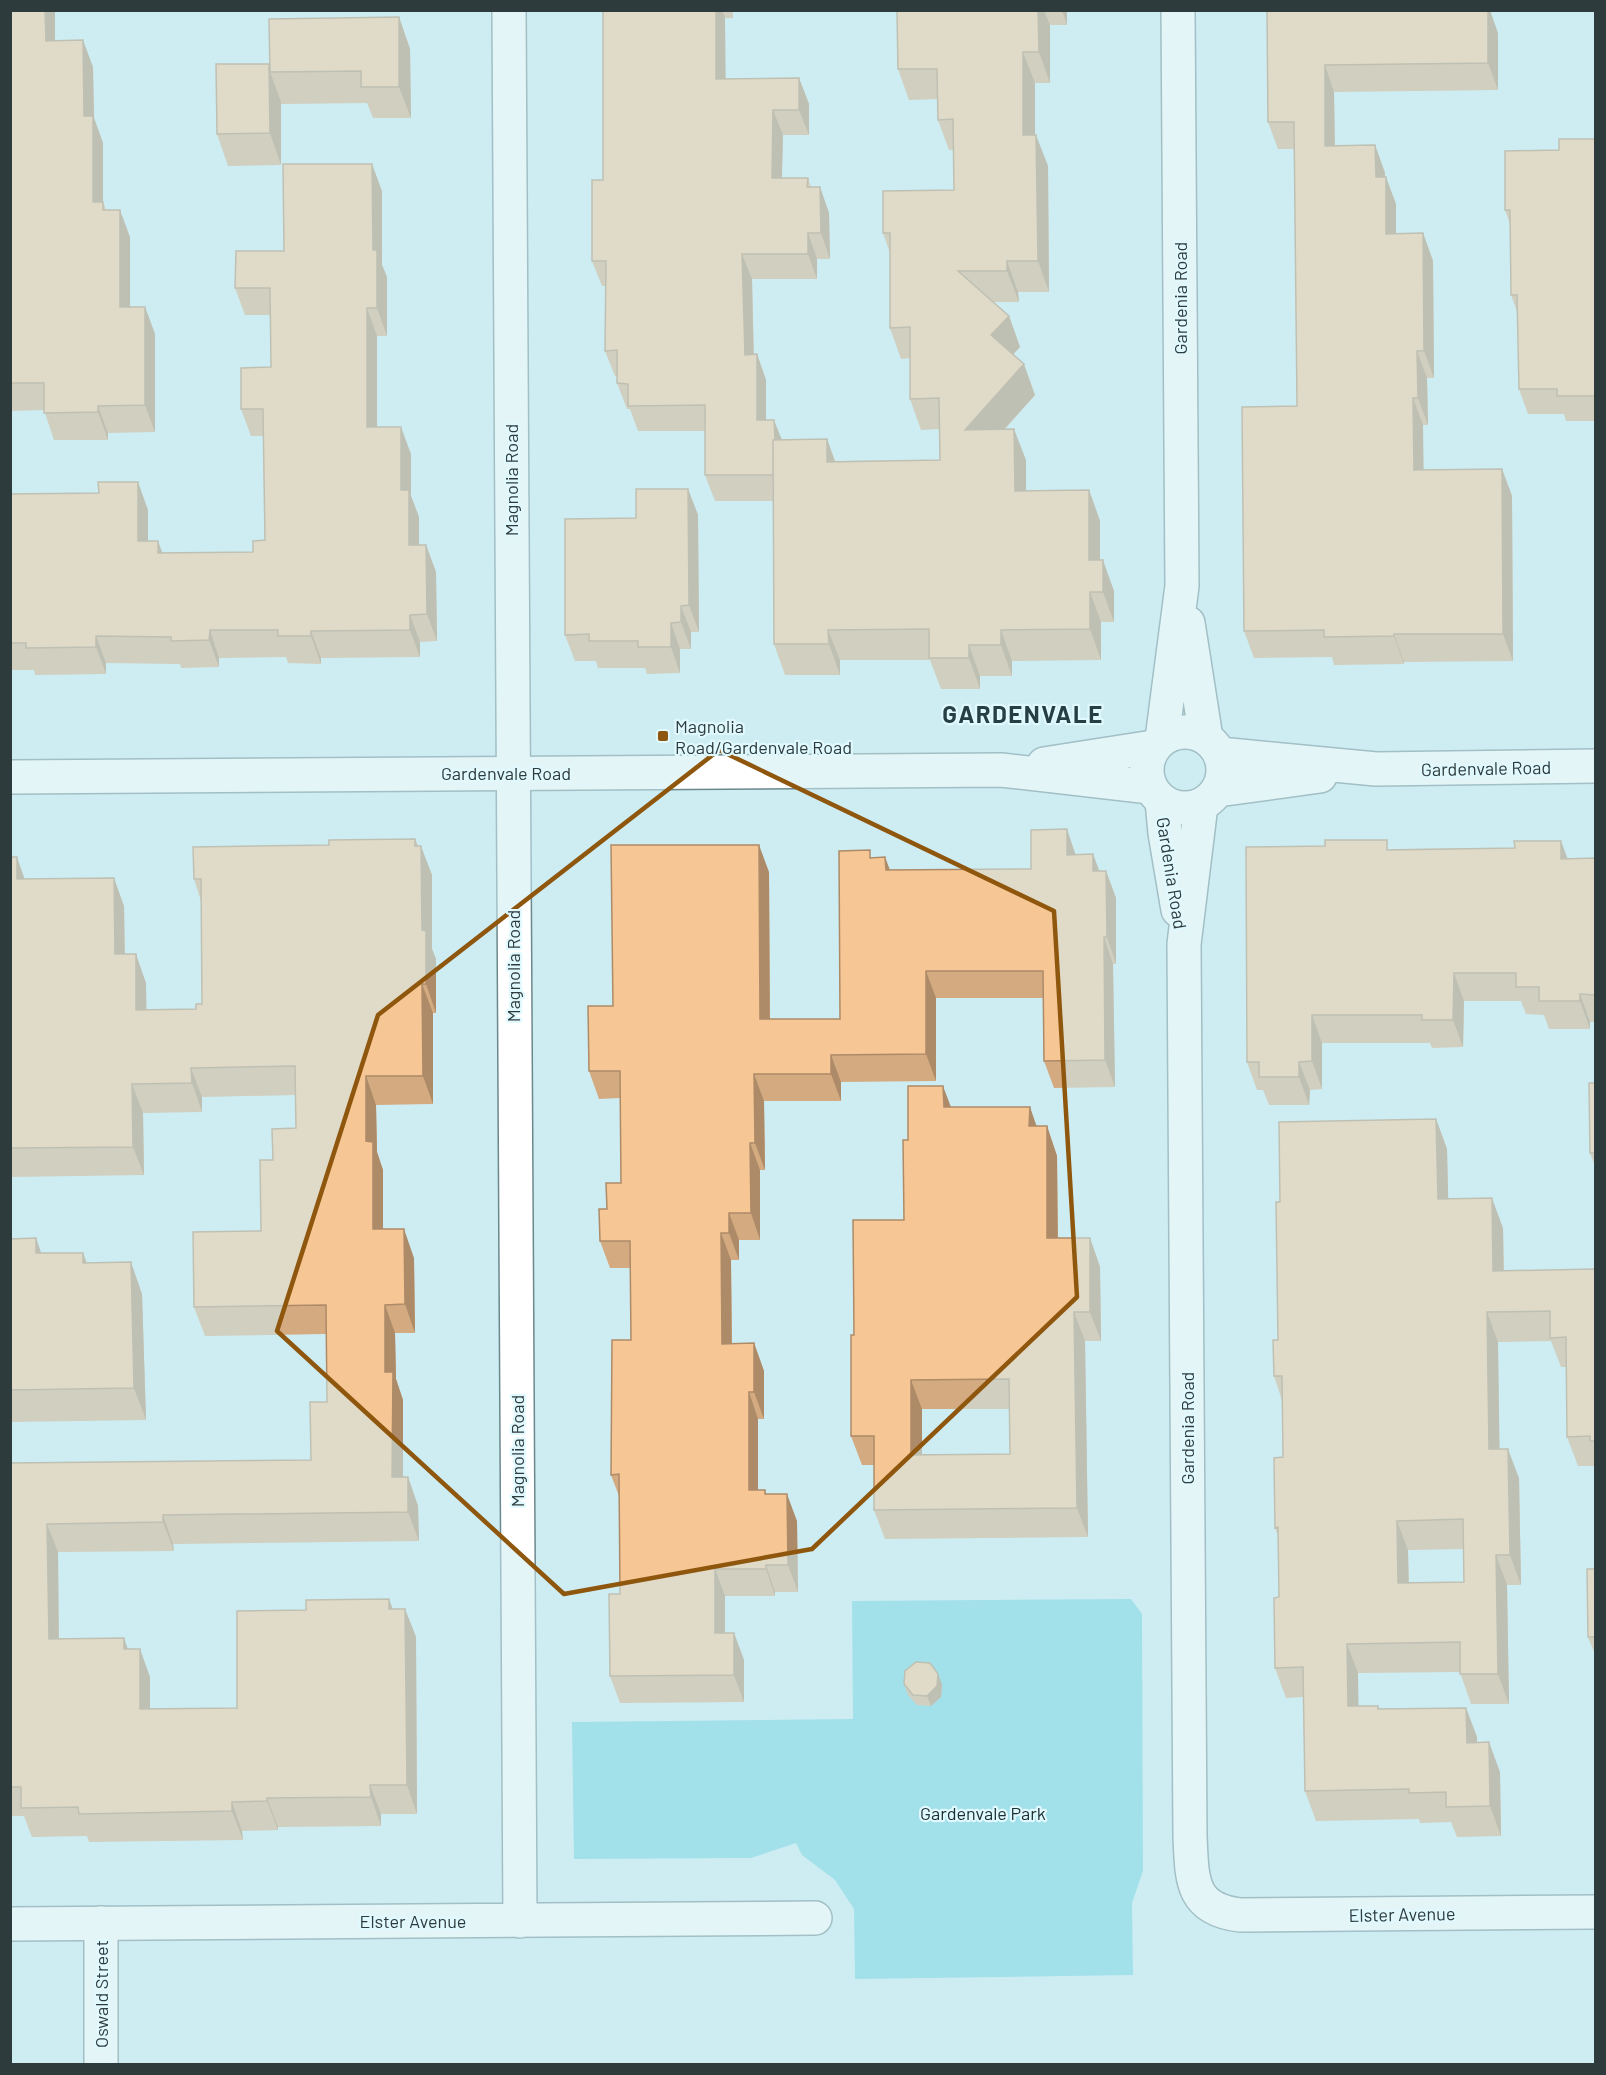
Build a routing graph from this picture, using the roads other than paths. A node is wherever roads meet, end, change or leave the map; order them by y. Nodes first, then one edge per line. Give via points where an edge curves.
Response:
1 (508, 10) edge
2 (1178, 10) edge
3 (1182, 586) junction
4 (1158, 743) junction
5 (1213, 746) junction
6 (1596, 766) edge
7 (1376, 769) junction
8 (1001, 770) junction
9 (512, 773) junction
10 (10, 777) edge
11 (1156, 794) junction
12 (1209, 798) junction
13 (1184, 944) junction
14 (1210, 1906) joint
15 (1596, 1912) edge
16 (815, 1918) dead end
17 (520, 1920) junction
18 (101, 1923) junction
19 (10, 1924) edge
20 (101, 2064) edge

1 - 9 street, Magnolia Road
2 - 3 street, Gardenia Road
3 - 4 street, Gardenia Road
3 - 5 street, Gardenia Road
4 - 5 street via 1184,732 1195,733
4 - 8 street, Gardenvale Road
4 - 11 street via 1146,766
5 - 7 street, Gardenvale Road
5 - 12 street via 1223,766 1223,778
6 - 7 street, Gardenvale Road
7 - 12 street, Gardenvale Road
8 - 9 street, Gardenvale Road
8 - 11 street, Gardenvale Road
9 - 10 street, Gardenvale Road
9 - 17 street, Magnolia Road
11 - 12 street via 1180,808
11 - 13 street, Gardenia Road
12 - 13 street, Gardenia Road
13 - 14 street, Gardenia Road via 1190,1836 1193,1879 1198,1895
14 - 15 street, Elster Avenue via 1240,1915
16 - 17 street, Elster Avenue
17 - 18 street, Elster Avenue
18 - 19 street, Elster Avenue
18 - 20 street, Oswald Street

